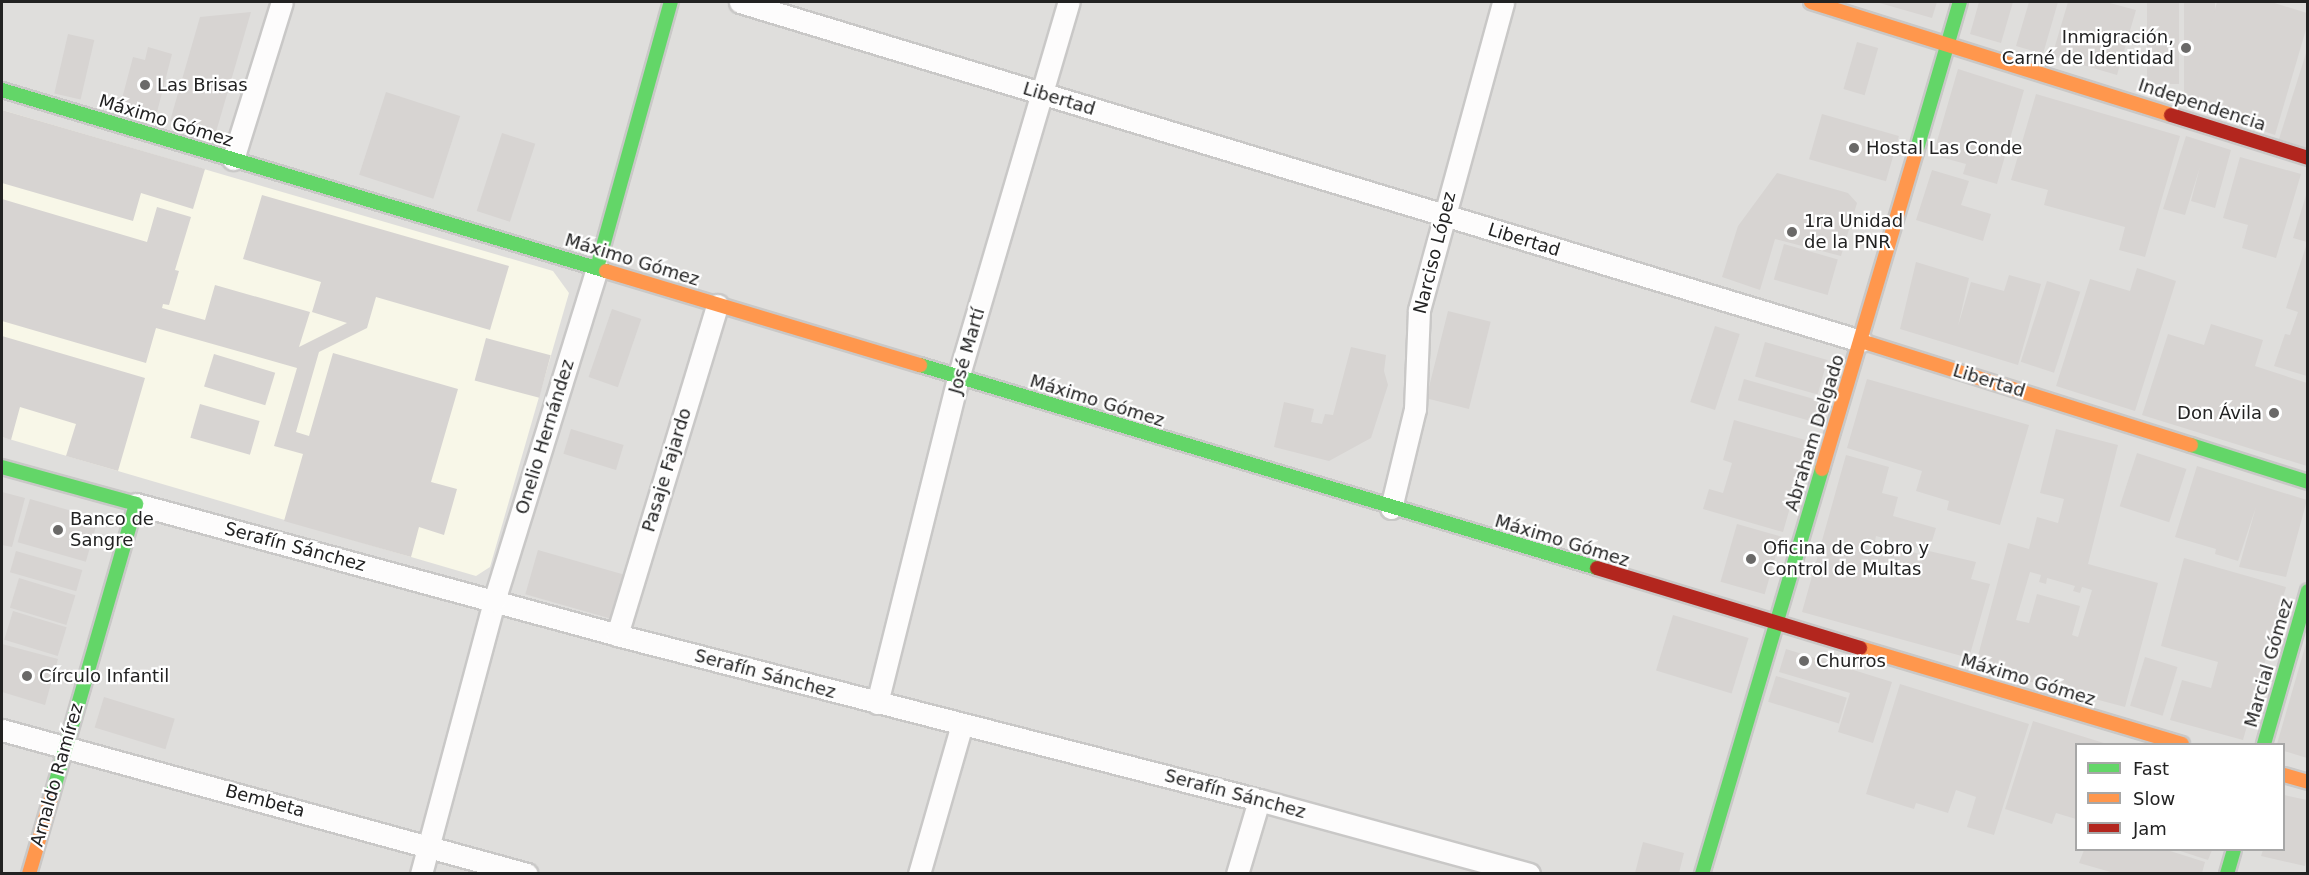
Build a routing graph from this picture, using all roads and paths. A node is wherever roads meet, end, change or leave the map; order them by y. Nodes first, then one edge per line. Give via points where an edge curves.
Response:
1 (282, 2) edge
2 (671, 2) edge
3 (740, 2) edge
4 (1069, 2) edge
5 (1503, 2) edge
6 (1810, 2) edge
7 (1960, 2) edge
8 (1948, 43) junction
9 (2, 90) edge
10 (1042, 93) junction
11 (2307, 158) edge
12 (233, 159) junction
13 (1444, 216) junction
14 (597, 268) junction
15 (717, 305) junction
16 (1861, 341) junction
17 (958, 378) junction
18 (2, 467) edge
19 (2307, 482) edge
20 (136, 504) junction
21 (1391, 508) junction
22 (2307, 591) edge
23 (494, 601) junction
24 (1777, 624) junction
25 (617, 635) junction
26 (877, 703) junction
27 (962, 724) junction
28 (2, 730) edge
29 (2179, 743) edge
30 (2264, 743) edge
31 (65, 747) junction
32 (2285, 776) edge
33 (2307, 782) edge
34 (1258, 800) junction
35 (429, 845) junction
36 (2233, 851) edge
37 (28, 873) edge
38 (421, 873) edge
39 (527, 873) edge
40 (919, 873) edge
41 (1237, 873) edge
42 (1529, 873) edge
43 (1702, 873) edge
44 (2227, 873) edge

1 - 12 street
2 - 14 main road, Onelio Hernández
3 - 10 street, Libertad
4 - 10 street, José Martí
5 - 13 street, Narciso López
6 - 8 main road, Independencia
7 - 8 main road, Abraham Delgado
8 - 11 main road, Independencia
8 - 16 main road, Abraham Delgado
9 - 12 main road, Máximo Gómez
10 - 13 street, Libertad
10 - 17 street, José Martí
12 - 14 main road, Máximo Gómez
13 - 16 street, Libertad
13 - 21 street, Narciso López via 1419,310 1415,409
14 - 15 main road, Máximo Gómez
14 - 23 street, Onelio Hernández
15 - 17 main road, Máximo Gómez
15 - 25 street, Pasaje Fajardo
16 - 19 main road, Libertad
16 - 24 main road, Abraham Delgado
17 - 21 main road, Máximo Gómez
17 - 26 street, José Martí
18 - 20 main road, Serafín Sánchez
20 - 23 street, Serafín Sánchez
20 - 31 main road, Arnaldo Ramírez
21 - 24 main road, Máximo Gómez
22 - 30 main road, Marcial Gómez
23 - 25 street, Serafín Sánchez
23 - 35 street, Onelio Hernández
24 - 29 main road, Máximo Gómez
24 - 43 main road, Abraham Delgado
25 - 26 street, Serafín Sánchez
26 - 27 street, Serafín Sánchez
27 - 34 street, Serafín Sánchez
27 - 40 street
28 - 31 street, Bembeta
31 - 35 street, Bembeta
31 - 37 main road, Arnaldo Ramírez
32 - 33 main road
34 - 41 street
34 - 42 street, Serafín Sánchez
35 - 38 street, Onelio Hernández
35 - 39 street, Bembeta
36 - 44 main road

